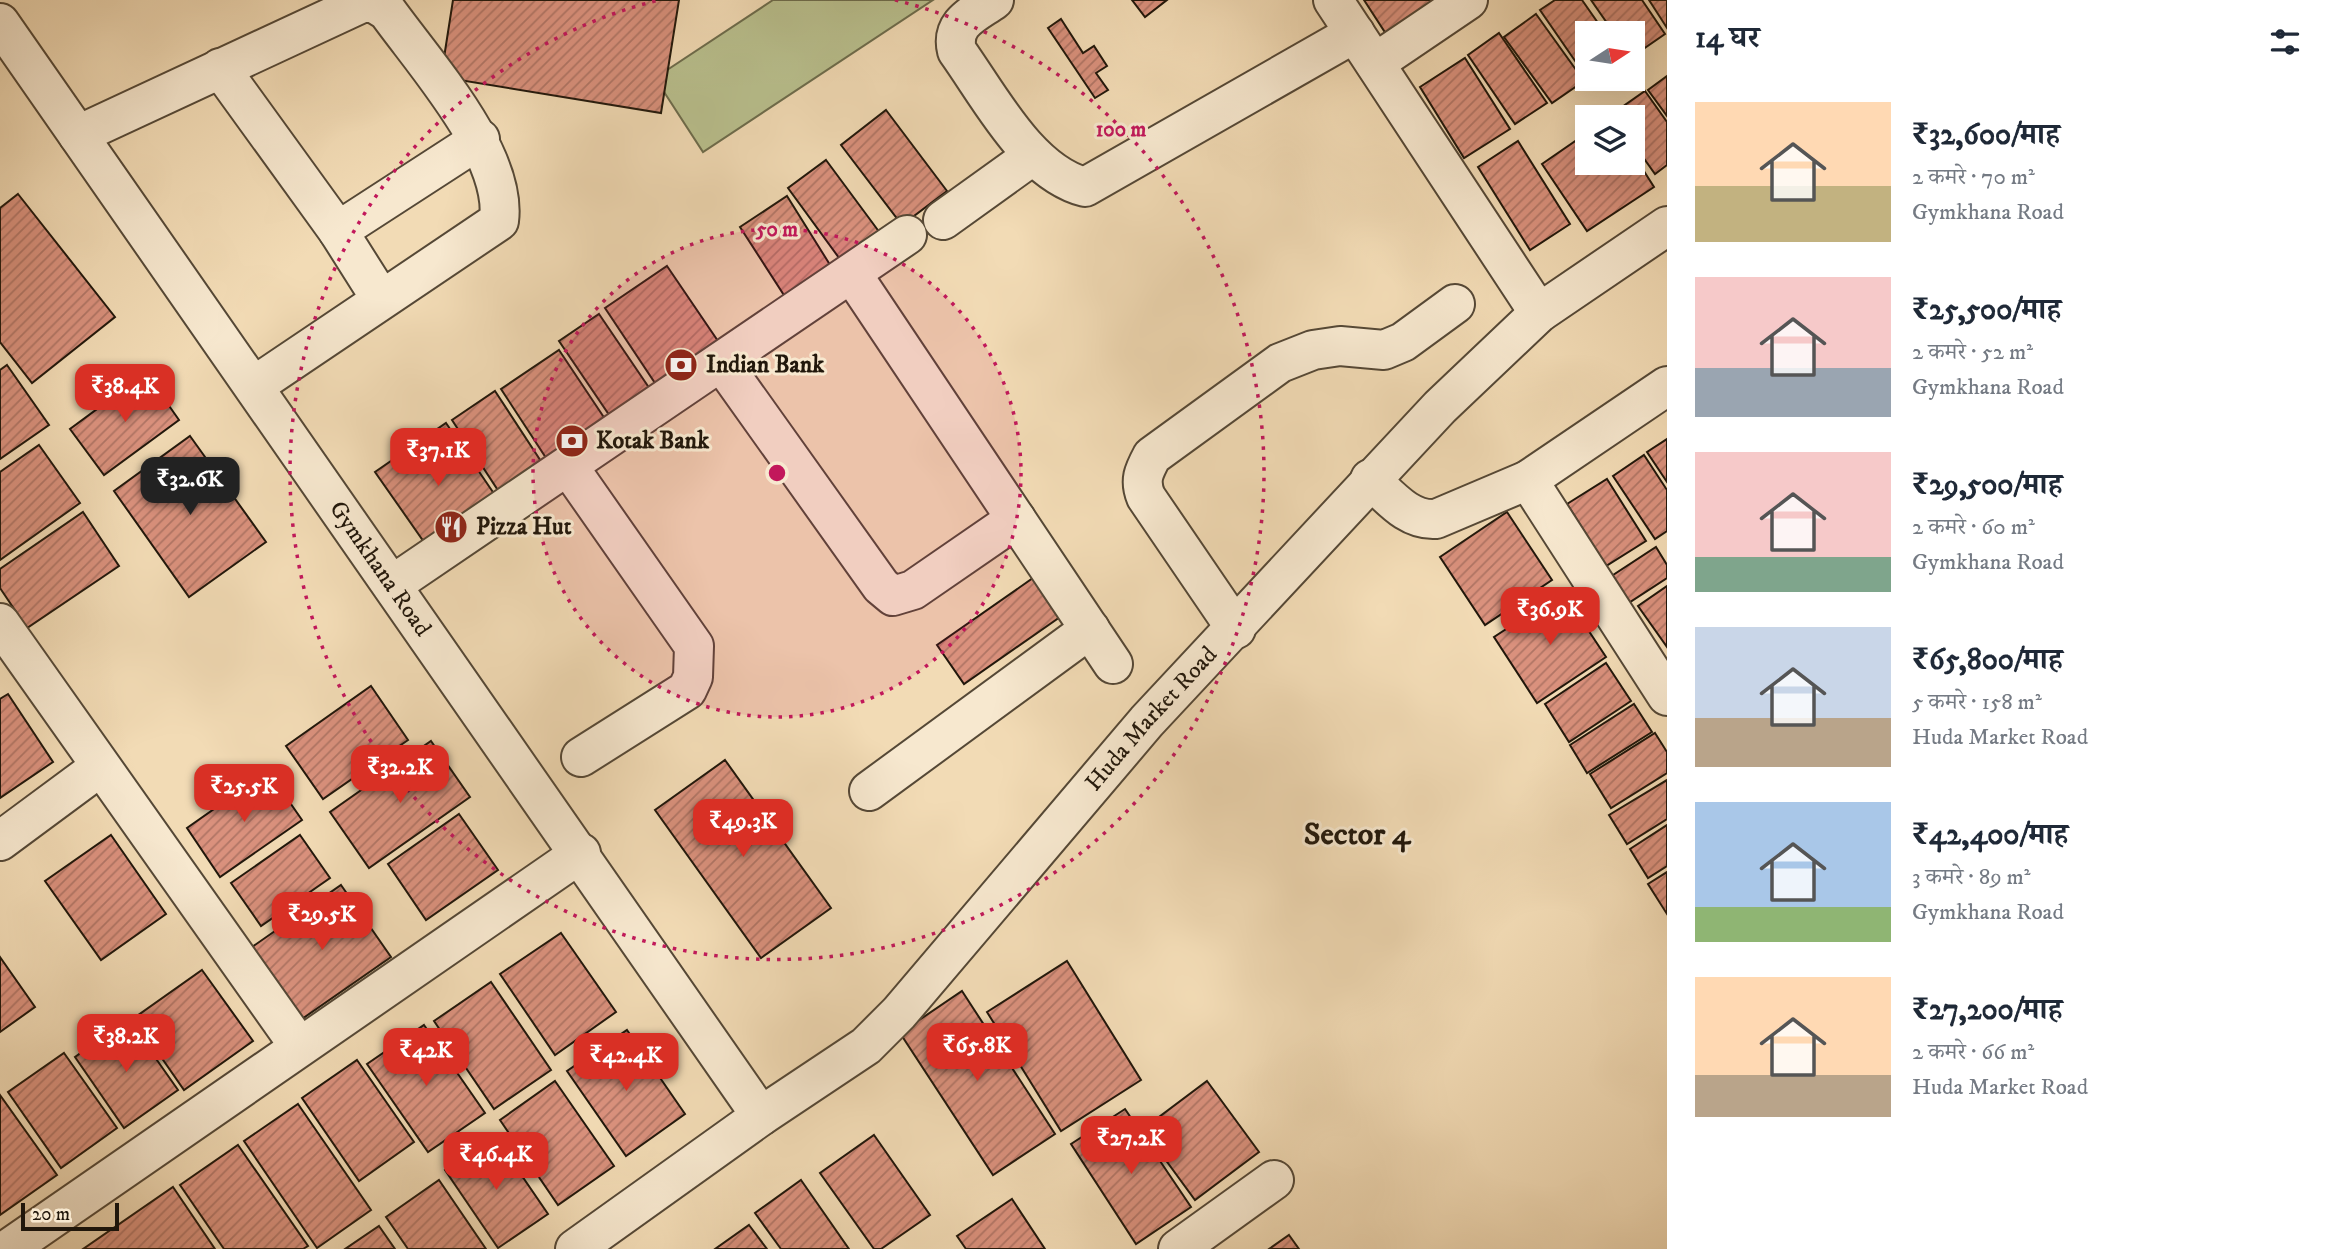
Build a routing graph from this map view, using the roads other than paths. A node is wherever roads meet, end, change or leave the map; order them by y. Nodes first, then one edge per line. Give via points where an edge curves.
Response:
1 (994, 0) edge
2 (1333, 0) edge
3 (1468, 0) edge
4 (0, 23) edge
5 (1365, 48) junction
6 (220, 68) junction
7 (78, 135) junction
8 (480, 139) junction
9 (1032, 156) junction
10 (943, 220) dead end
11 (1667, 226) edge
12 (338, 231) junction
13 (907, 235) dead end
14 (852, 274) junction
15 (381, 299) junction
16 (1455, 304) dead end
17 (1539, 313) junction
18 (722, 363) junction
19 (254, 386) junction
20 (1667, 386) edge
21 (568, 466) junction
22 (1370, 479) junction
23 (1528, 480) junction
24 (1016, 519) junction
25 (392, 585) junction
26 (0, 623) edge
27 (1090, 629) junction
28 (1236, 629) junction
29 (1113, 664) dead end
30 (1665, 689) edge
31 (581, 757) dead end
32 (100, 767) junction
33 (869, 791) dead end
34 (0, 841) edge
35 (581, 853) junction
36 (299, 1046) junction
37 (761, 1116) junction
38 (1274, 1180) dead end
39 (8, 1249) edge
40 (575, 1249) edge
41 (1178, 1249) edge

1 - 9 street via 959,24 953,36 957,51
2 - 5 street
3 - 5 street
4 - 7 street, Gymkhana Road
5 - 9 street via 1085,187 1071,183
5 - 17 street
6 - 7 street
6 - 8 street via 362,3 374,3 387,11
6 - 12 street
7 - 19 street, Gymkhana Road
8 - 12 street
8 - 15 street via 497,185 499,221
9 - 10 street
11 - 17 street, Huda Market Road
12 - 15 street
13 - 14 street
14 - 18 street
14 - 24 street
15 - 19 street
16 - 28 street via 1403,342 1384,350 1340,346 1313,350 1280,363 1152,456 1142,474 1146,497
17 - 22 street, Huda Market Road
18 - 21 street
18 - 24 street via 881,586 893,596 913,590
19 - 25 street, Gymkhana Road
20 - 23 street
21 - 25 street
21 - 31 street via 694,646 693,677 687,690
22 - 23 street via 1410,515 1423,520 1436,519
22 - 28 street, Huda Market Road
23 - 30 street
24 - 27 street
25 - 35 street, Gymkhana Road
26 - 32 street
27 - 29 street
27 - 33 street
28 - 37 street, Huda Market Road via 1147,721 899,1013 866,1046
32 - 34 street
32 - 36 street
35 - 36 street
35 - 37 street, Gymkhana Road
36 - 39 street
37 - 40 street, Huda Market Road
38 - 41 street

